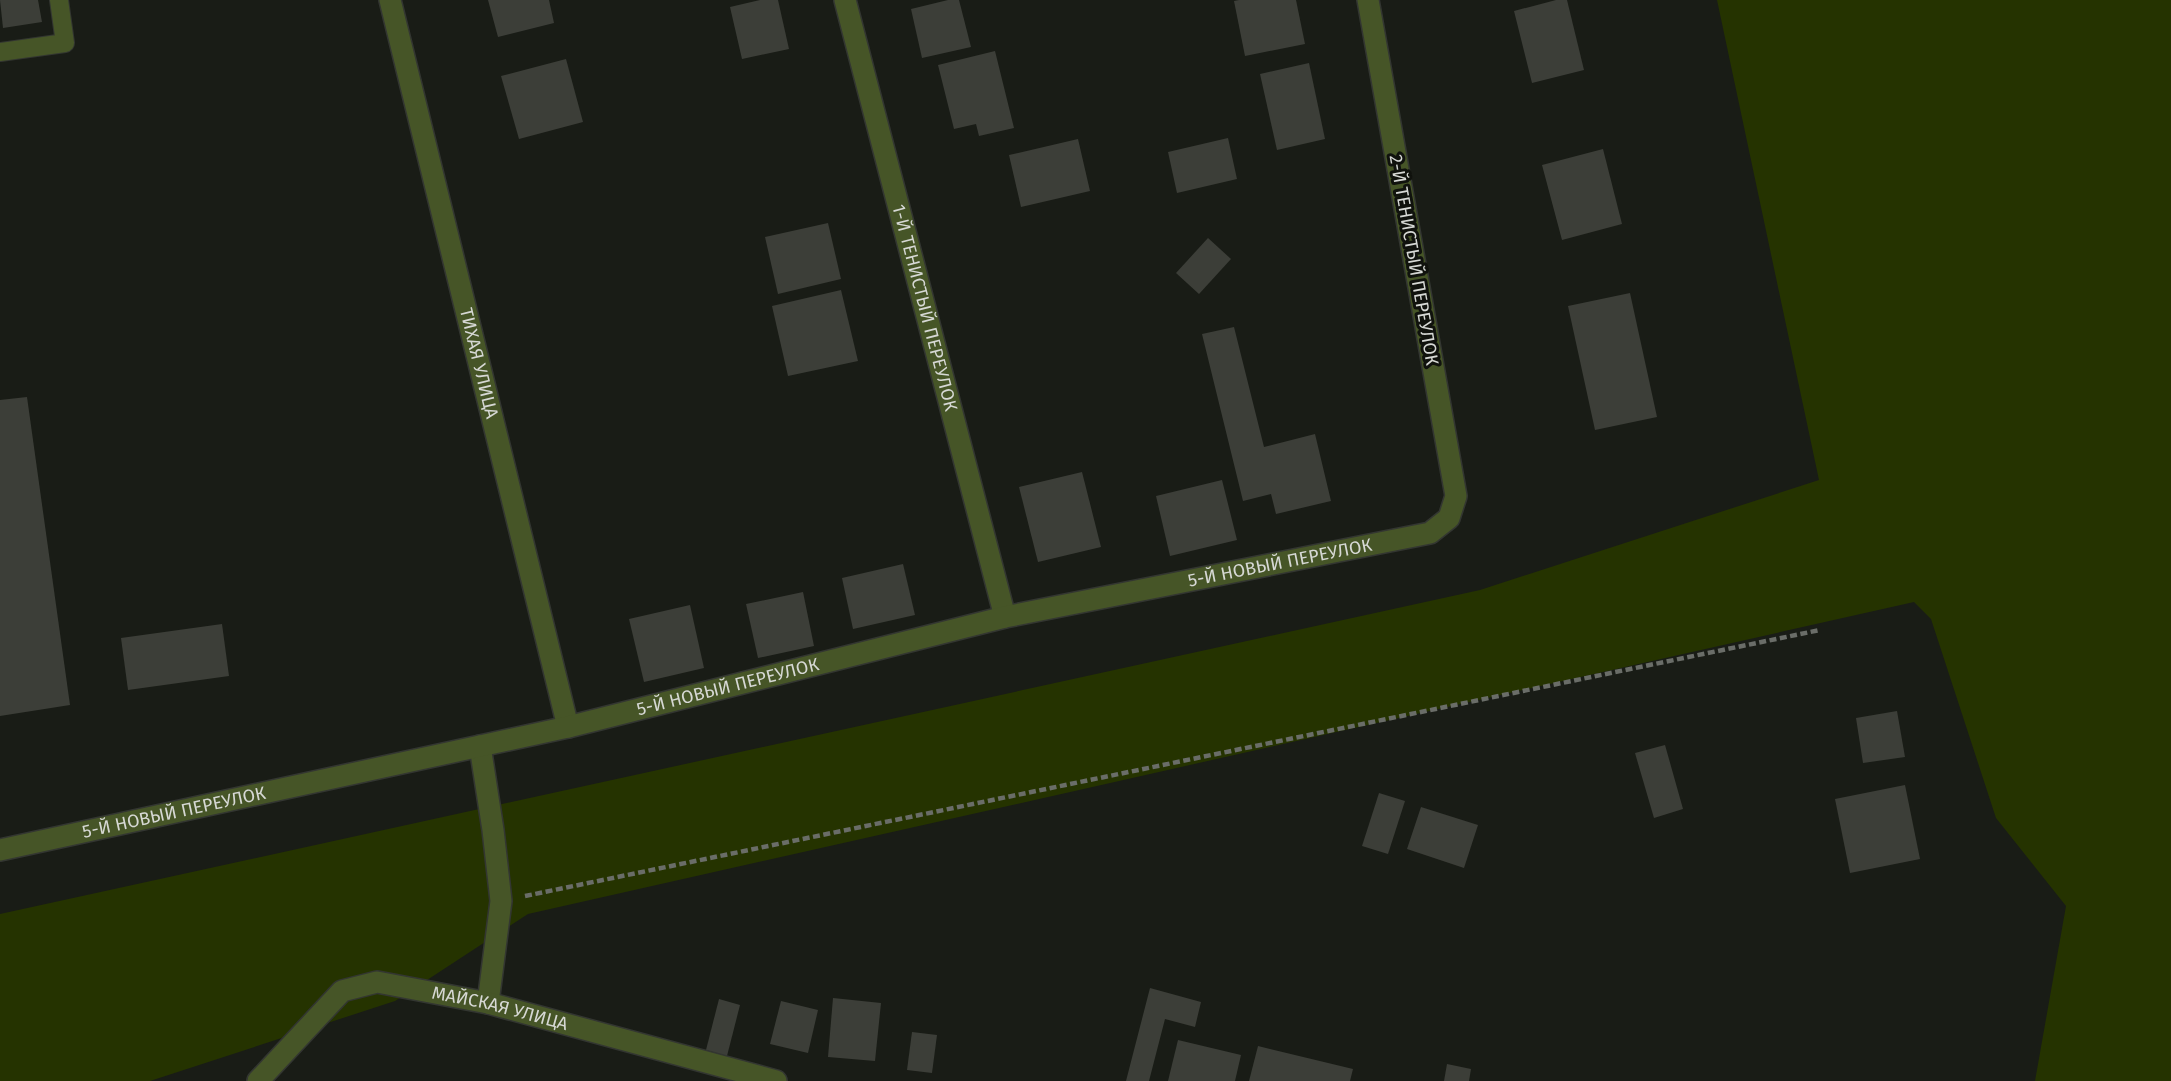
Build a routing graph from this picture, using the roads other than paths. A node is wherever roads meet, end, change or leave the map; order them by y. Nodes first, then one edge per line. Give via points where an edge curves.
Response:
1 (59, 0) edge
2 (390, 0) edge
3 (845, 0) edge
4 (1368, 0) edge
5 (0, 52) edge
6 (1449, 518) joint
7 (1005, 617) junction
8 (568, 727) junction
9 (480, 747) junction
10 (0, 850) edge
11 (488, 1003) junction
12 (258, 1081) edge
13 (776, 1081) edge

1 - 5 lane via 65,43
2 - 8 street, ТИХАЯ УЛИЦА
3 - 7 street, 1-Й ТЕНИСТЫЙ ПЕРЕУЛОК
4 - 6 street, 2-Й ТЕНИСТЫЙ ПЕРЕУЛОК via 1456,496
6 - 7 street, 5-Й НОВЫЙ ПЕРЕУЛОК via 1430,533
7 - 8 street, 5-Й НОВЫЙ ПЕРЕУЛОК
8 - 9 street, 5-Й НОВЫЙ ПЕРЕУЛОК
9 - 10 street, 5-Й НОВЫЙ ПЕРЕУЛОК
9 - 11 street via 501,901
11 - 12 street, МАЙСКАЯ УЛИЦА via 377,982 342,991
11 - 13 street, МАЙСКАЯ УЛИЦА

